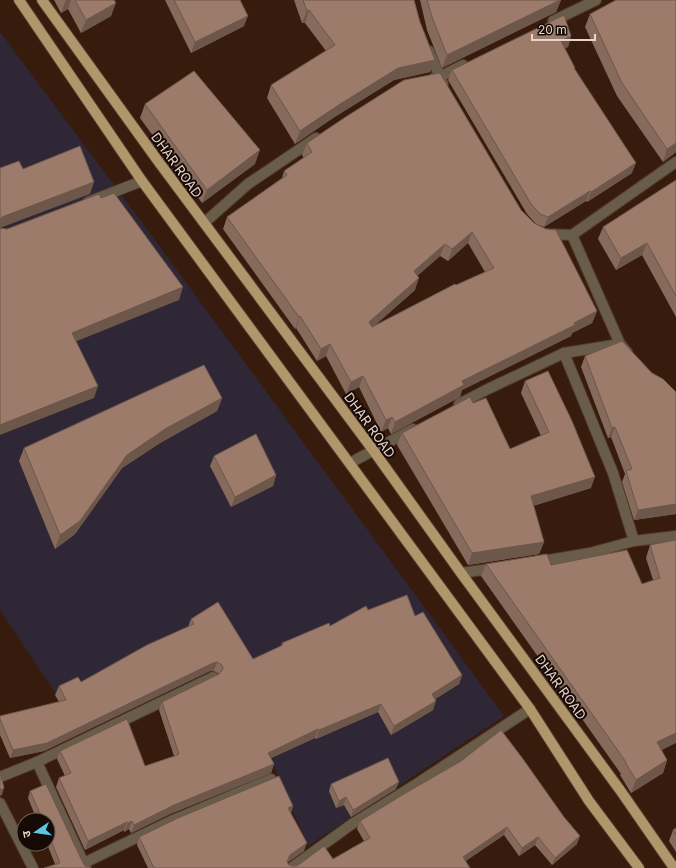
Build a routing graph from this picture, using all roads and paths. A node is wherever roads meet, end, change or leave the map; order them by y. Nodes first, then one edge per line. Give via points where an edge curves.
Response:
1 (19, 0) edge
2 (42, 0) edge
3 (593, 1) edge
4 (544, 26) edge
5 (426, 44) edge
6 (474, 60) edge
7 (439, 77) junction
8 (425, 80) edge
9 (447, 91) edge
10 (323, 133) edge
11 (676, 162) edge
12 (142, 181) junction
13 (82, 204) edge
14 (204, 223) junction
15 (534, 231) edge
16 (572, 235) junction
17 (620, 344) junction
18 (564, 353) junction
19 (634, 359) edge
20 (448, 410) edge
21 (421, 425) edge
22 (373, 450) junction
23 (350, 463) junction
24 (676, 536) edge
25 (634, 541) junction
26 (529, 563) edge
27 (506, 566) edge
28 (461, 573) junction
29 (213, 677) edge
30 (530, 709) junction
31 (37, 762) junction
32 (0, 777) edge
33 (271, 779) edge
34 (0, 803) edge
35 (85, 865) edge
36 (33, 868) edge
37 (291, 868) edge
38 (639, 868) edge
39 (674, 868) edge

1 - 12 main road
2 - 14 main road, DHAR ROAD
3 - 4 street
5 - 7 street
6 - 7 street
7 - 8 street
7 - 9 street
10 - 14 street via 248,184
11 - 16 street
12 - 13 street
12 - 23 main road
14 - 22 main road, DHAR ROAD
15 - 16 street via 540,234
16 - 17 street
17 - 18 street
17 - 19 street
18 - 20 street via 488,388
18 - 25 street via 613,473
21 - 22 street
22 - 23 street
22 - 28 main road, DHAR ROAD
23 - 30 main road
24 - 25 street
25 - 26 street via 590,553
27 - 28 street
28 - 39 main road, DHAR ROAD
29 - 31 street
30 - 37 street via 352,824
30 - 38 main road via 589,801
31 - 32 street
31 - 35 street
33 - 35 street via 173,820
34 - 36 street

